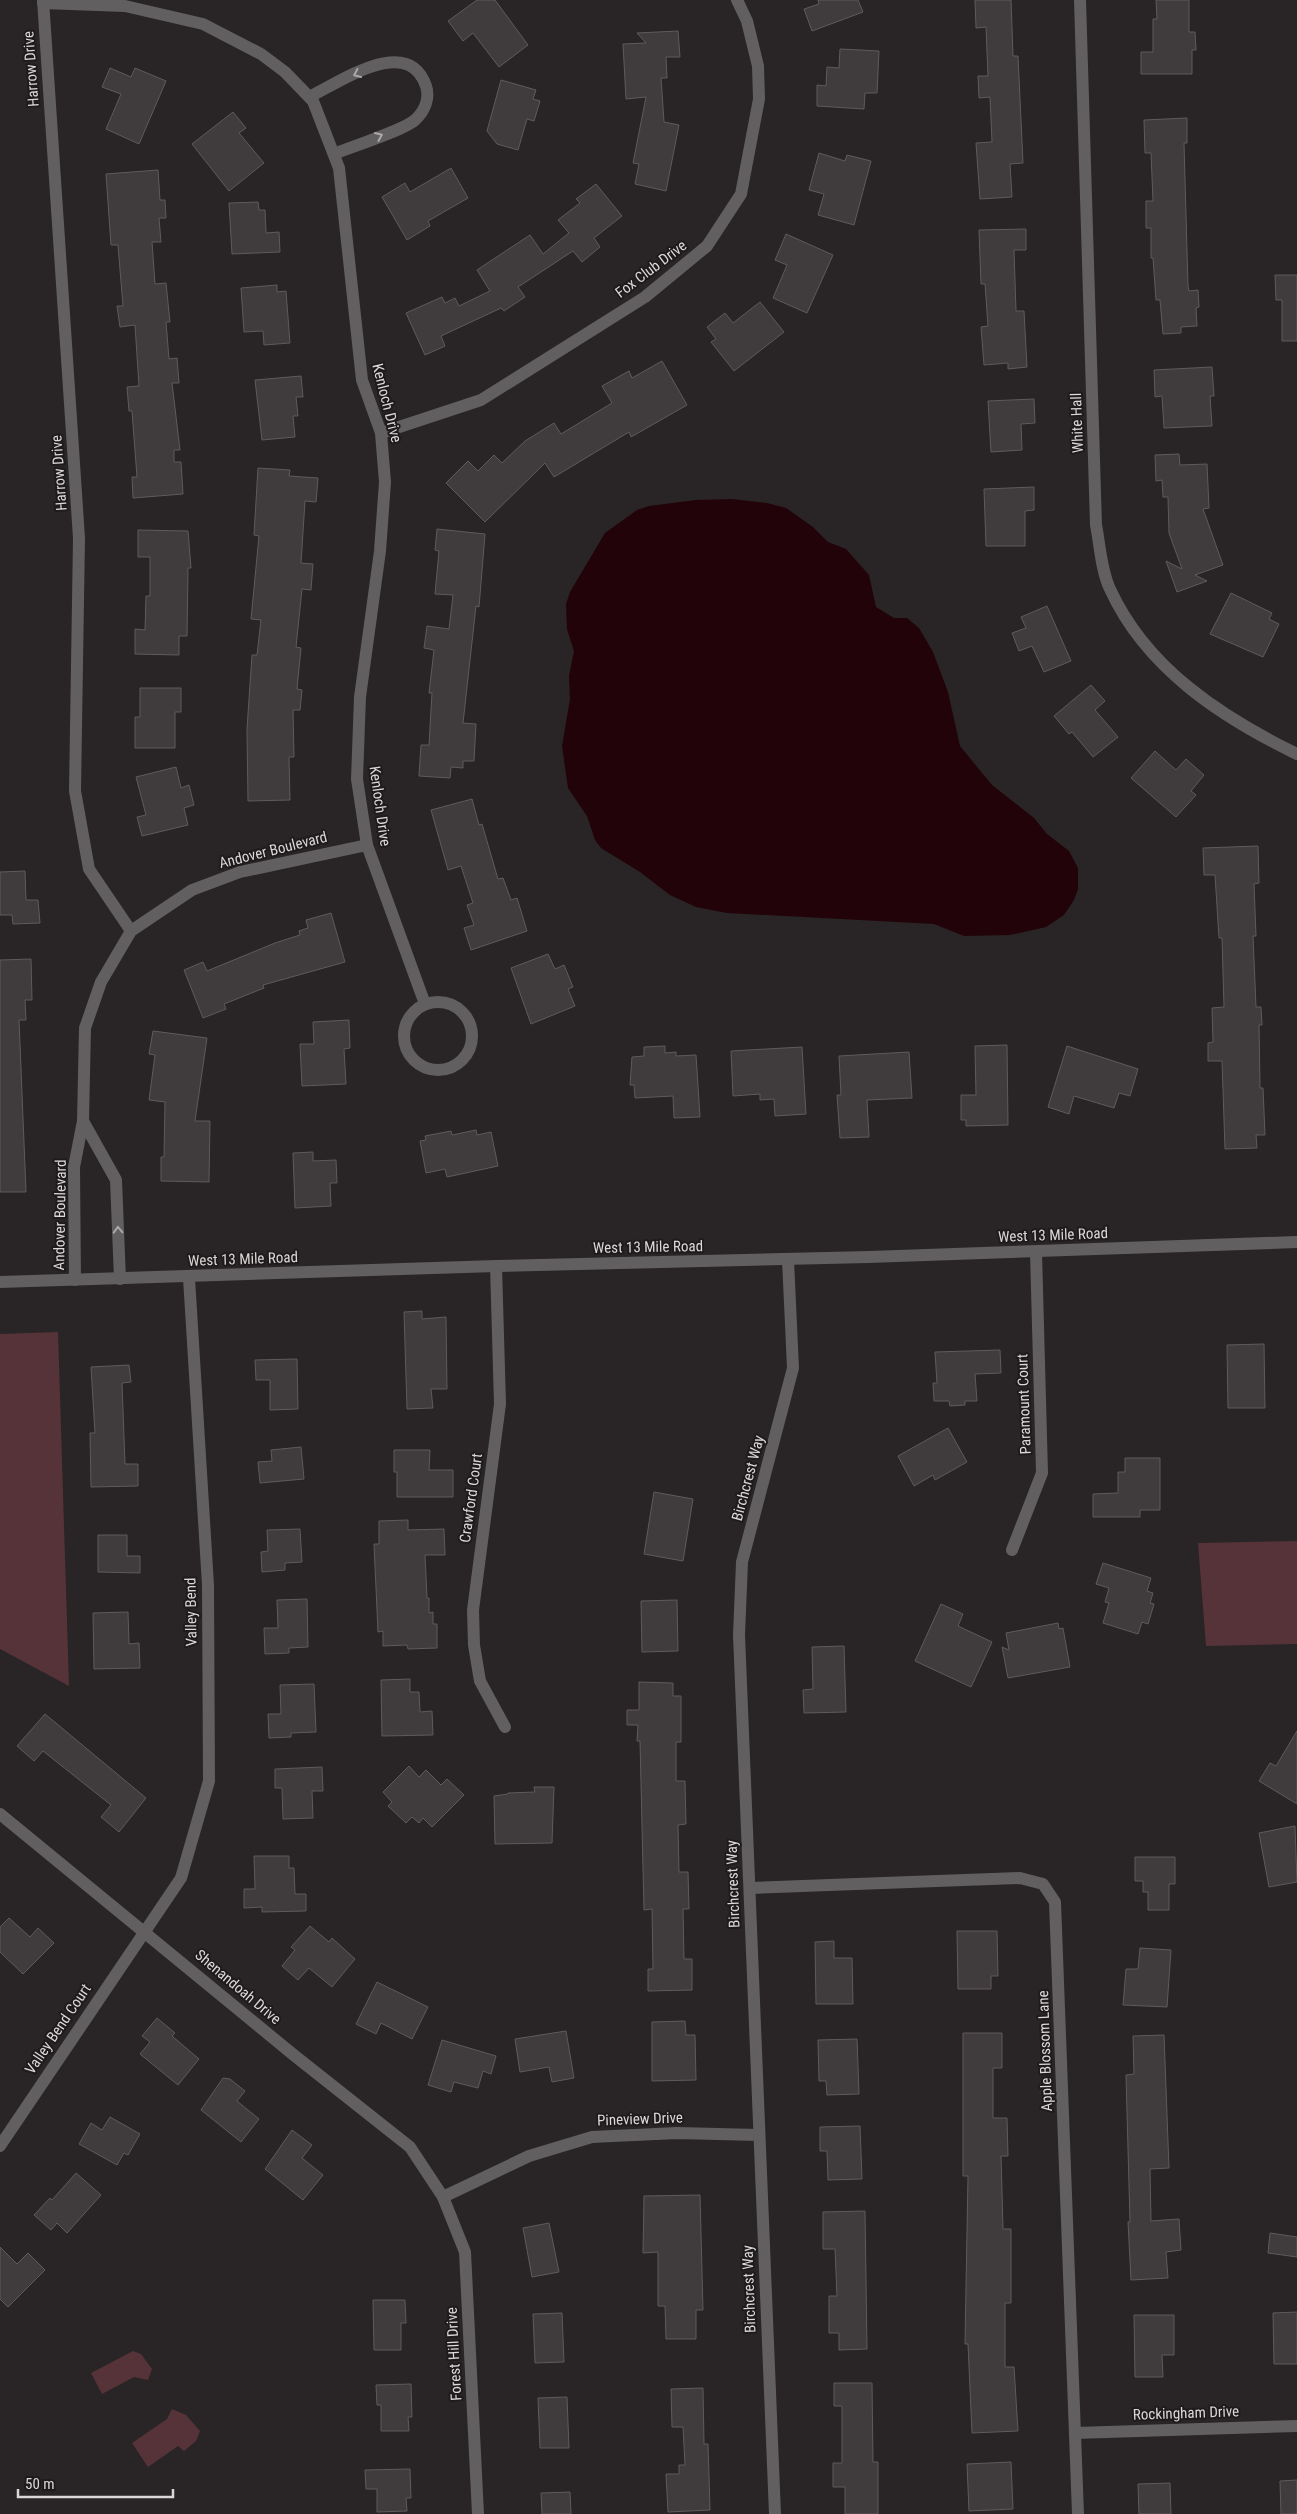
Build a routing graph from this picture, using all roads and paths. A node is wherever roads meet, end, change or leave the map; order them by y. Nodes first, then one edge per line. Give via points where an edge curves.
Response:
1 (737, 0) edge
2 (1080, 0) edge
3 (43, 2) edge
4 (309, 96) junction
5 (334, 154) junction
6 (381, 433) junction
7 (1297, 754) edge
8 (367, 845) junction
9 (132, 931) junction
10 (425, 1004) junction
11 (83, 1122) junction
12 (1297, 1242) edge
13 (1036, 1252) junction
14 (788, 1260) junction
15 (496, 1266) junction
16 (189, 1278) junction
17 (120, 1279) junction
18 (75, 1280) junction
19 (0, 1282) edge
20 (1012, 1550) dead end
21 (505, 1727) dead end
22 (0, 1814) edge
23 (750, 1888) junction
24 (145, 1931) junction
25 (760, 2136) junction
26 (0, 2146) edge
27 (443, 2197) junction
28 (1297, 2426) edge
29 (1075, 2433) junction
30 (478, 2514) edge
31 (775, 2514) edge
32 (1078, 2514) edge

1 - 6 street, Fox Club Drive via 758,66 759,99 741,194 707,246 645,297 481,400
2 - 7 street, White Hall via 1096,525 1109,587 1139,638 1187,688 1257,734
3 - 4 street, Kenloch Drive via 125,6 203,24 261,54
3 - 9 street, Harrow Drive via 79,538 75,791 88,869
4 - 5 street, Kenloch Drive
5 -> 4 street via 414,121 425,108 428,92 422,74 403,61 381,62
5 - 6 street, Kenloch Drive via 339,168 362,380
6 - 8 street, Kenloch Drive via 385,482 380,551 360,696 357,779
8 - 9 street, Andover Boulevard via 232,875 192,890
8 - 10 street, Kenloch Drive
9 - 11 street, Andover Boulevard via 101,982 85,1028
10 - 10 street via 406,1022 406,1048 424,1067 437,1070 450,1067 462,1060 469,1049 470,1023 451,1004
17 -> 11 street via 116,1180
11 - 18 street, Andover Boulevard via 74,1168
12 - 13 street, West 13 Mile Road
13 - 14 street, West 13 Mile Road
13 - 20 street, Paramount Court via 1042,1473
14 - 15 street, West 13 Mile Road
14 - 23 street, Birchcrest Way via 793,1368 742,1562 739,1635
15 - 16 street, West 13 Mile Road
15 - 21 street, Crawford Court via 500,1404 473,1610 480,1681
16 - 17 street, West 13 Mile Road
16 - 24 street, Valley Bend via 208,1584 209,1781 181,1878
17 - 18 street, West 13 Mile Road
18 - 19 street, West 13 Mile Road
22 - 24 street, Shenandoah Drive
23 - 25 street, Birchcrest Way
23 - 29 street, Apple Blossom Lane via 1020,1878 1043,1884 1055,1902
24 - 26 street, Valley Bend Court
24 - 27 street, Shenandoah Drive via 410,2147
25 - 27 street, Pineview Drive via 677,2133 592,2137 529,2156
25 - 31 street, Birchcrest Way
27 - 30 street, Forest Hill Drive via 465,2252
28 - 29 street, Rockingham Drive
29 - 32 street, Apple Blossom Lane

